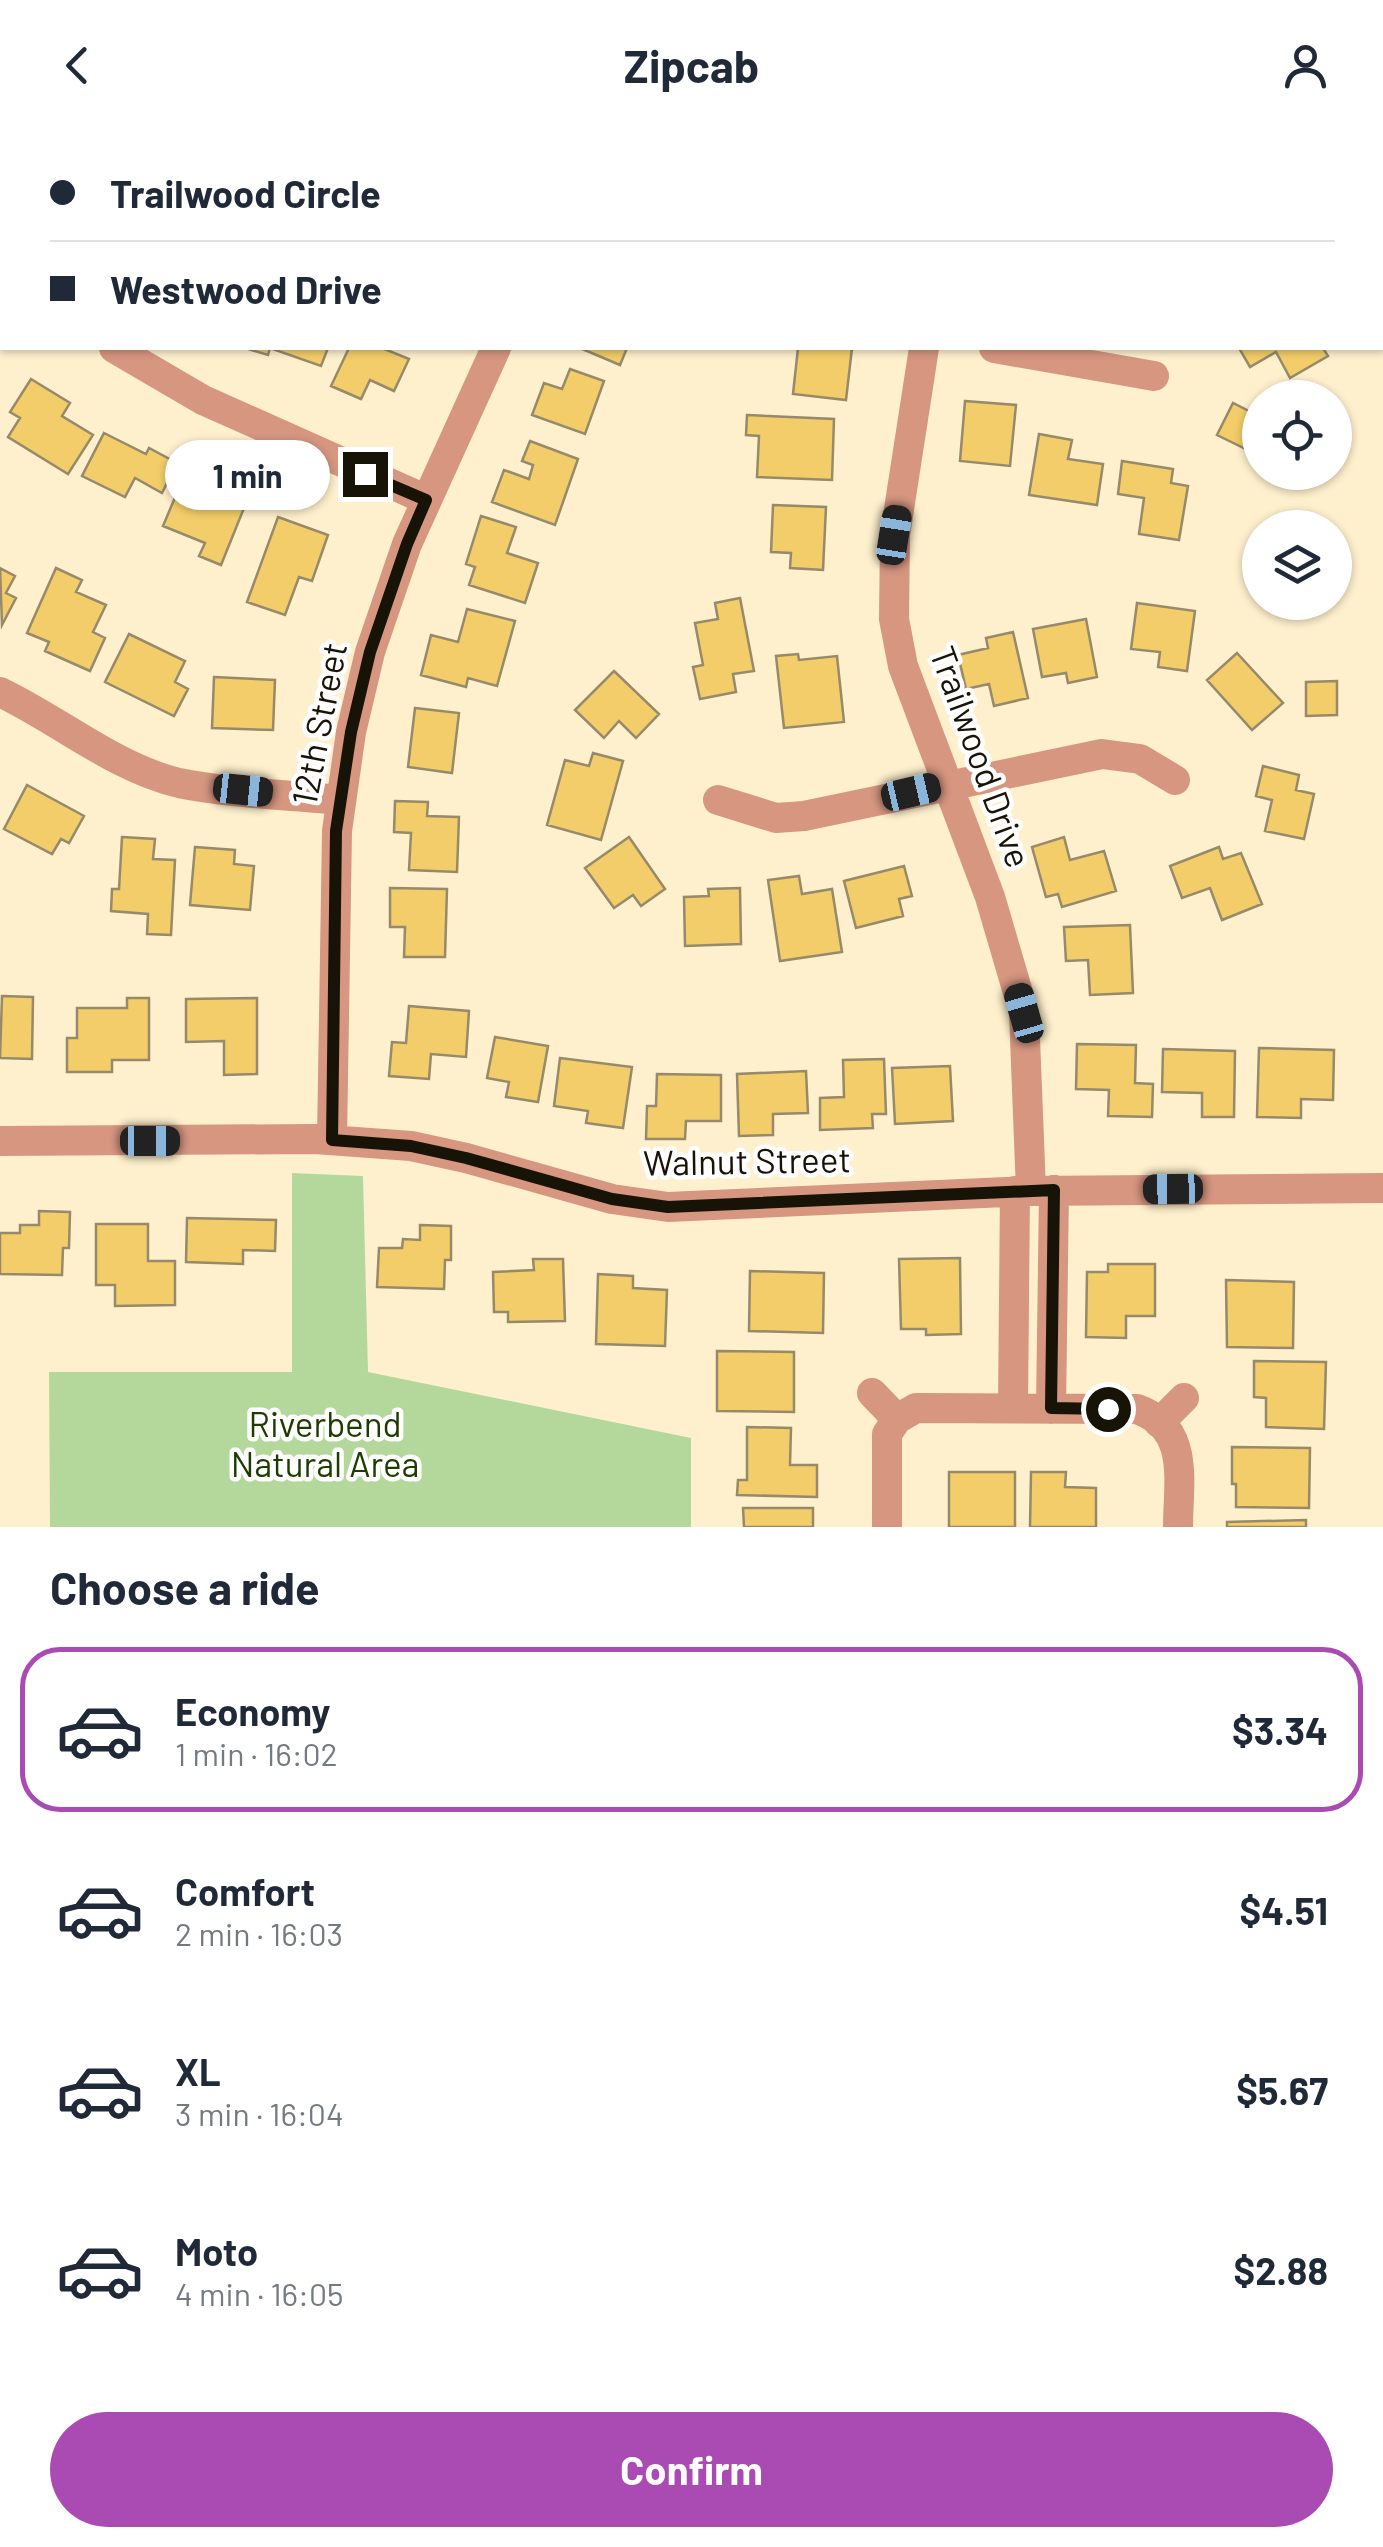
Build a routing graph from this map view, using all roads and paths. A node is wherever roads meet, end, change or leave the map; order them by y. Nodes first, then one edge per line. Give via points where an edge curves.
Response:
1 (118, 350) edge
2 (495, 350) edge
3 (924, 350) edge
4 (1005, 350) edge
5 (1154, 376) dead end
6 (426, 500) junction
7 (0, 692) edge
8 (1174, 780) dead end
9 (946, 784) junction
10 (341, 800) junction
11 (718, 800) dead end
12 (332, 1140) junction
13 (0, 1141) edge
14 (1383, 1188) edge
15 (1033, 1190) junction
16 (872, 1394) dead end
17 (1184, 1398) dead end
18 (1014, 1408) junction
19 (1051, 1408) junction
20 (897, 1419) junction
21 (1160, 1422) junction
22 (887, 1527) edge
23 (1178, 1527) edge

1 - 6 street via 238,416
2 - 6 street, 12th Street
3 - 9 street, Trailwood Drive via 894,535 894,618
4 - 5 street
6 - 10 street, 12th Street via 370,652
7 - 10 street via 121,760 178,782
8 - 9 street via 1140,759 1102,754
9 - 11 street via 776,818
9 - 15 street, Trailwood Drive via 990,897 1024,1013
10 - 12 street, 12th Street
12 - 13 street, Walnut Street
12 - 15 street, Walnut Street via 411,1146 612,1199 668,1207
14 - 15 street, Walnut Street
15 - 18 street
15 - 19 street
16 - 20 street
17 - 21 street
18 - 19 street
18 - 20 street via 916,1408
19 - 21 street via 1137,1409
20 - 22 street via 887,1434
21 - 23 street via 1177,1445

